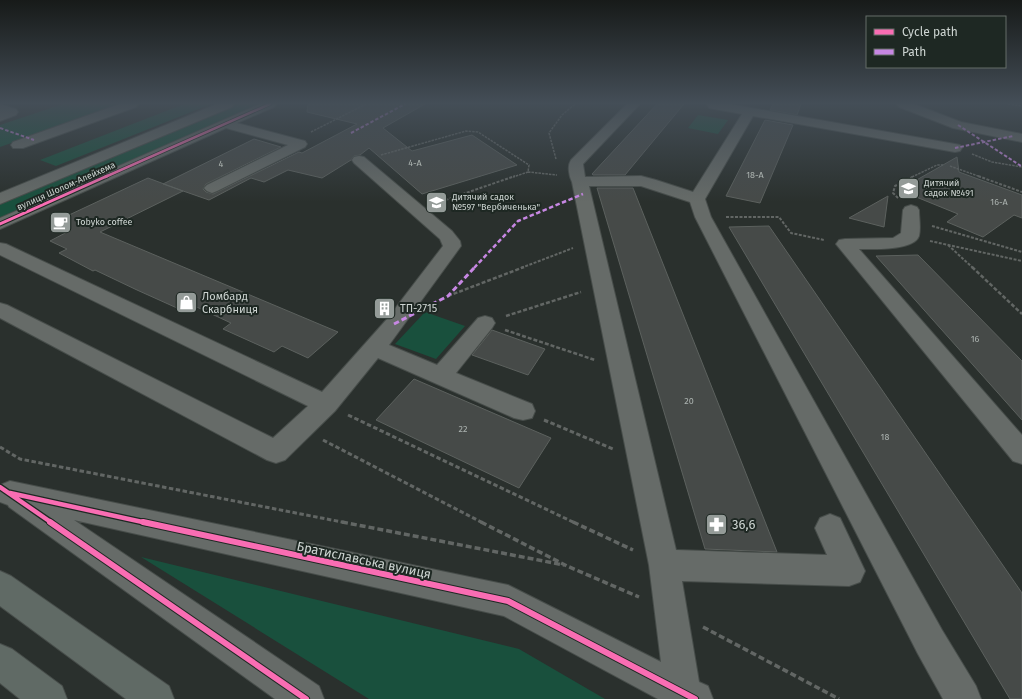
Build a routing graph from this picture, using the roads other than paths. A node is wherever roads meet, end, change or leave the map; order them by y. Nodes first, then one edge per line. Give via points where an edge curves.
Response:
1 (41, 137) edge
2 (150, 137) edge
3 (197, 137) edge
4 (231, 137) edge
5 (272, 137) edge
6 (602, 137) edge
7 (736, 137) edge
8 (890, 137) edge
9 (225, 139) dead end
10 (18, 145) dead end
11 (955, 148) road end
12 (359, 160) road end
13 (579, 179) junction
14 (212, 188) dead end
15 (0, 199) edge
16 (700, 208) junction
17 (910, 222) road end
18 (0, 224) edge
19 (0, 248) edge
20 (0, 310) edge
21 (485, 323) road end
22 (374, 347) junction
23 (441, 376) junction
24 (326, 404) junction
25 (523, 411) road end
26 (1022, 453) edge
27 (5, 490) edge
28 (830, 528) dead end
29 (664, 565) junction
30 (0, 587) edge
31 (0, 661) edge
32 (689, 696) edge
33 (49, 699) edge
34 (156, 699) edge
35 (306, 699) edge
36 (964, 699) edge

1 - 10 street
2 - 15 street, вулиця Шолом-Алейхема
3 - 18 street, вулиця Шолом-Алейхема
4 - 9 street
5 - 14 street via 300,144
6 - 13 street via 576,163
7 - 16 street
8 - 11 street
12 - 22 street via 446,235 452,246
13 - 16 street via 641,181 656,184
13 - 29 street
16 - 36 street via 930,642
17 - 26 street via 896,243 844,244
19 - 24 street
20 - 24 street via 276,452
21 - 23 street
22 - 23 street
22 - 24 street
23 - 25 street
27 - 32 street, Братиславська вулиця via 508,601
27 - 35 street, Братиславська вулиця
28 - 29 street via 849,571
29 - 32 street
30 - 34 main road
31 - 33 main road

